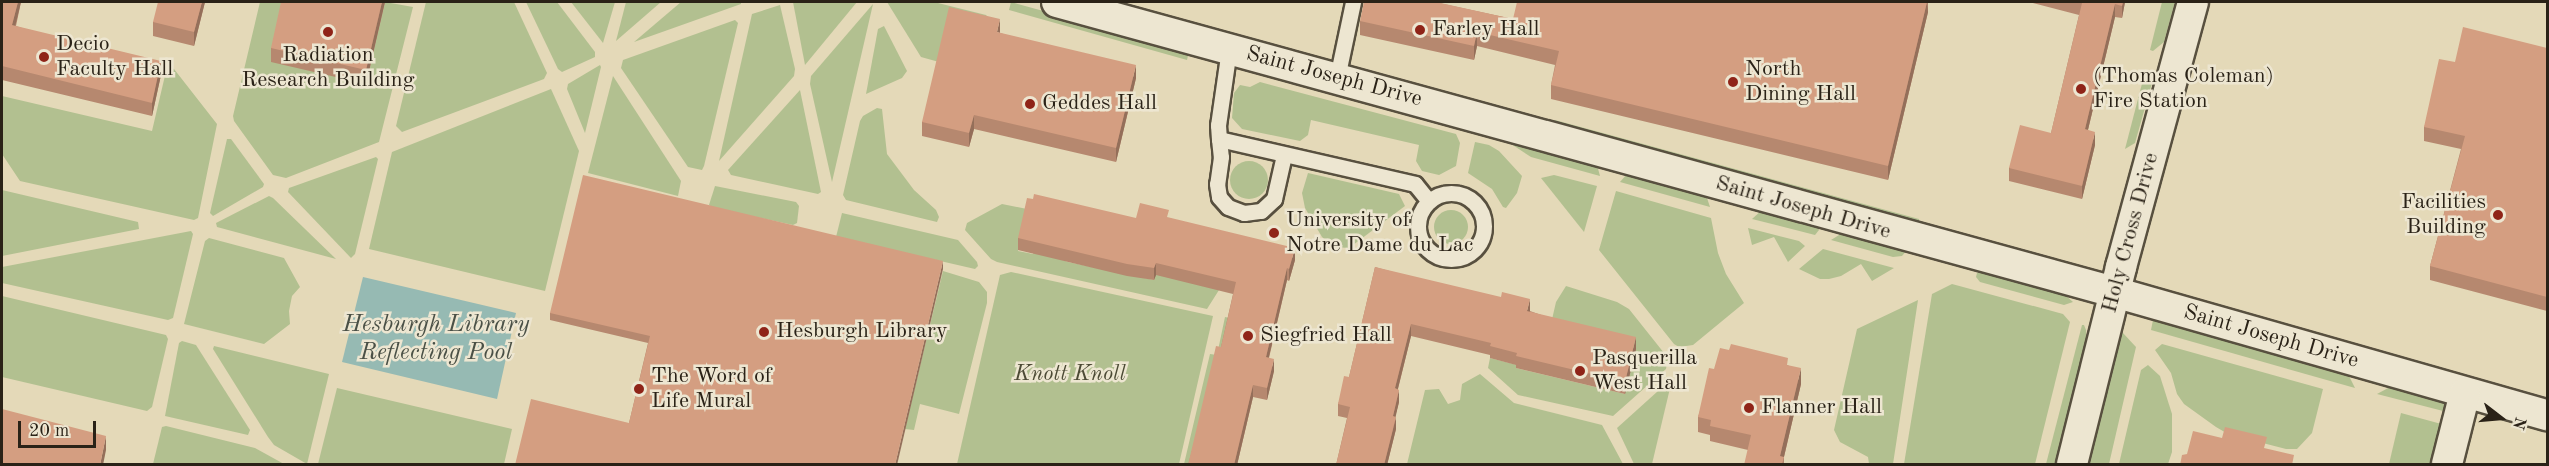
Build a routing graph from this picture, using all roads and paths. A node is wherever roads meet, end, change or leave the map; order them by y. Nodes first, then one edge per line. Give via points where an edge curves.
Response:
1 (1057, 2) edge
2 (1353, 2) edge
3 (2193, 2) edge
4 (1229, 49) junction
5 (1337, 78) junction
6 (1219, 139) junction
7 (1284, 155) junction
8 (1429, 201) junction
9 (2114, 292) junction
10 (2465, 393) junction
11 (2547, 416) edge
12 (2448, 464) edge
13 (2072, 465) edge

1 - 4 street, Saint Joseph Drive
2 - 5 lane
3 - 9 street, Holy Cross Drive
4 - 5 street, Saint Joseph Drive
4 - 6 lane
5 - 9 street, Saint Joseph Drive
6 - 7 lane
6 - 7 lane via 1219,197 1236,212 1261,211 1274,199
7 - 8 lane via 1415,184
8 - 8 lane via 1418,219 1417,230 1427,250 1446,260 1475,249 1484,231 1475,203 1447,193
9 - 10 street, Saint Joseph Drive
9 - 13 street, Holy Cross Drive
10 - 11 street, Saint Joseph Drive
10 - 12 street

